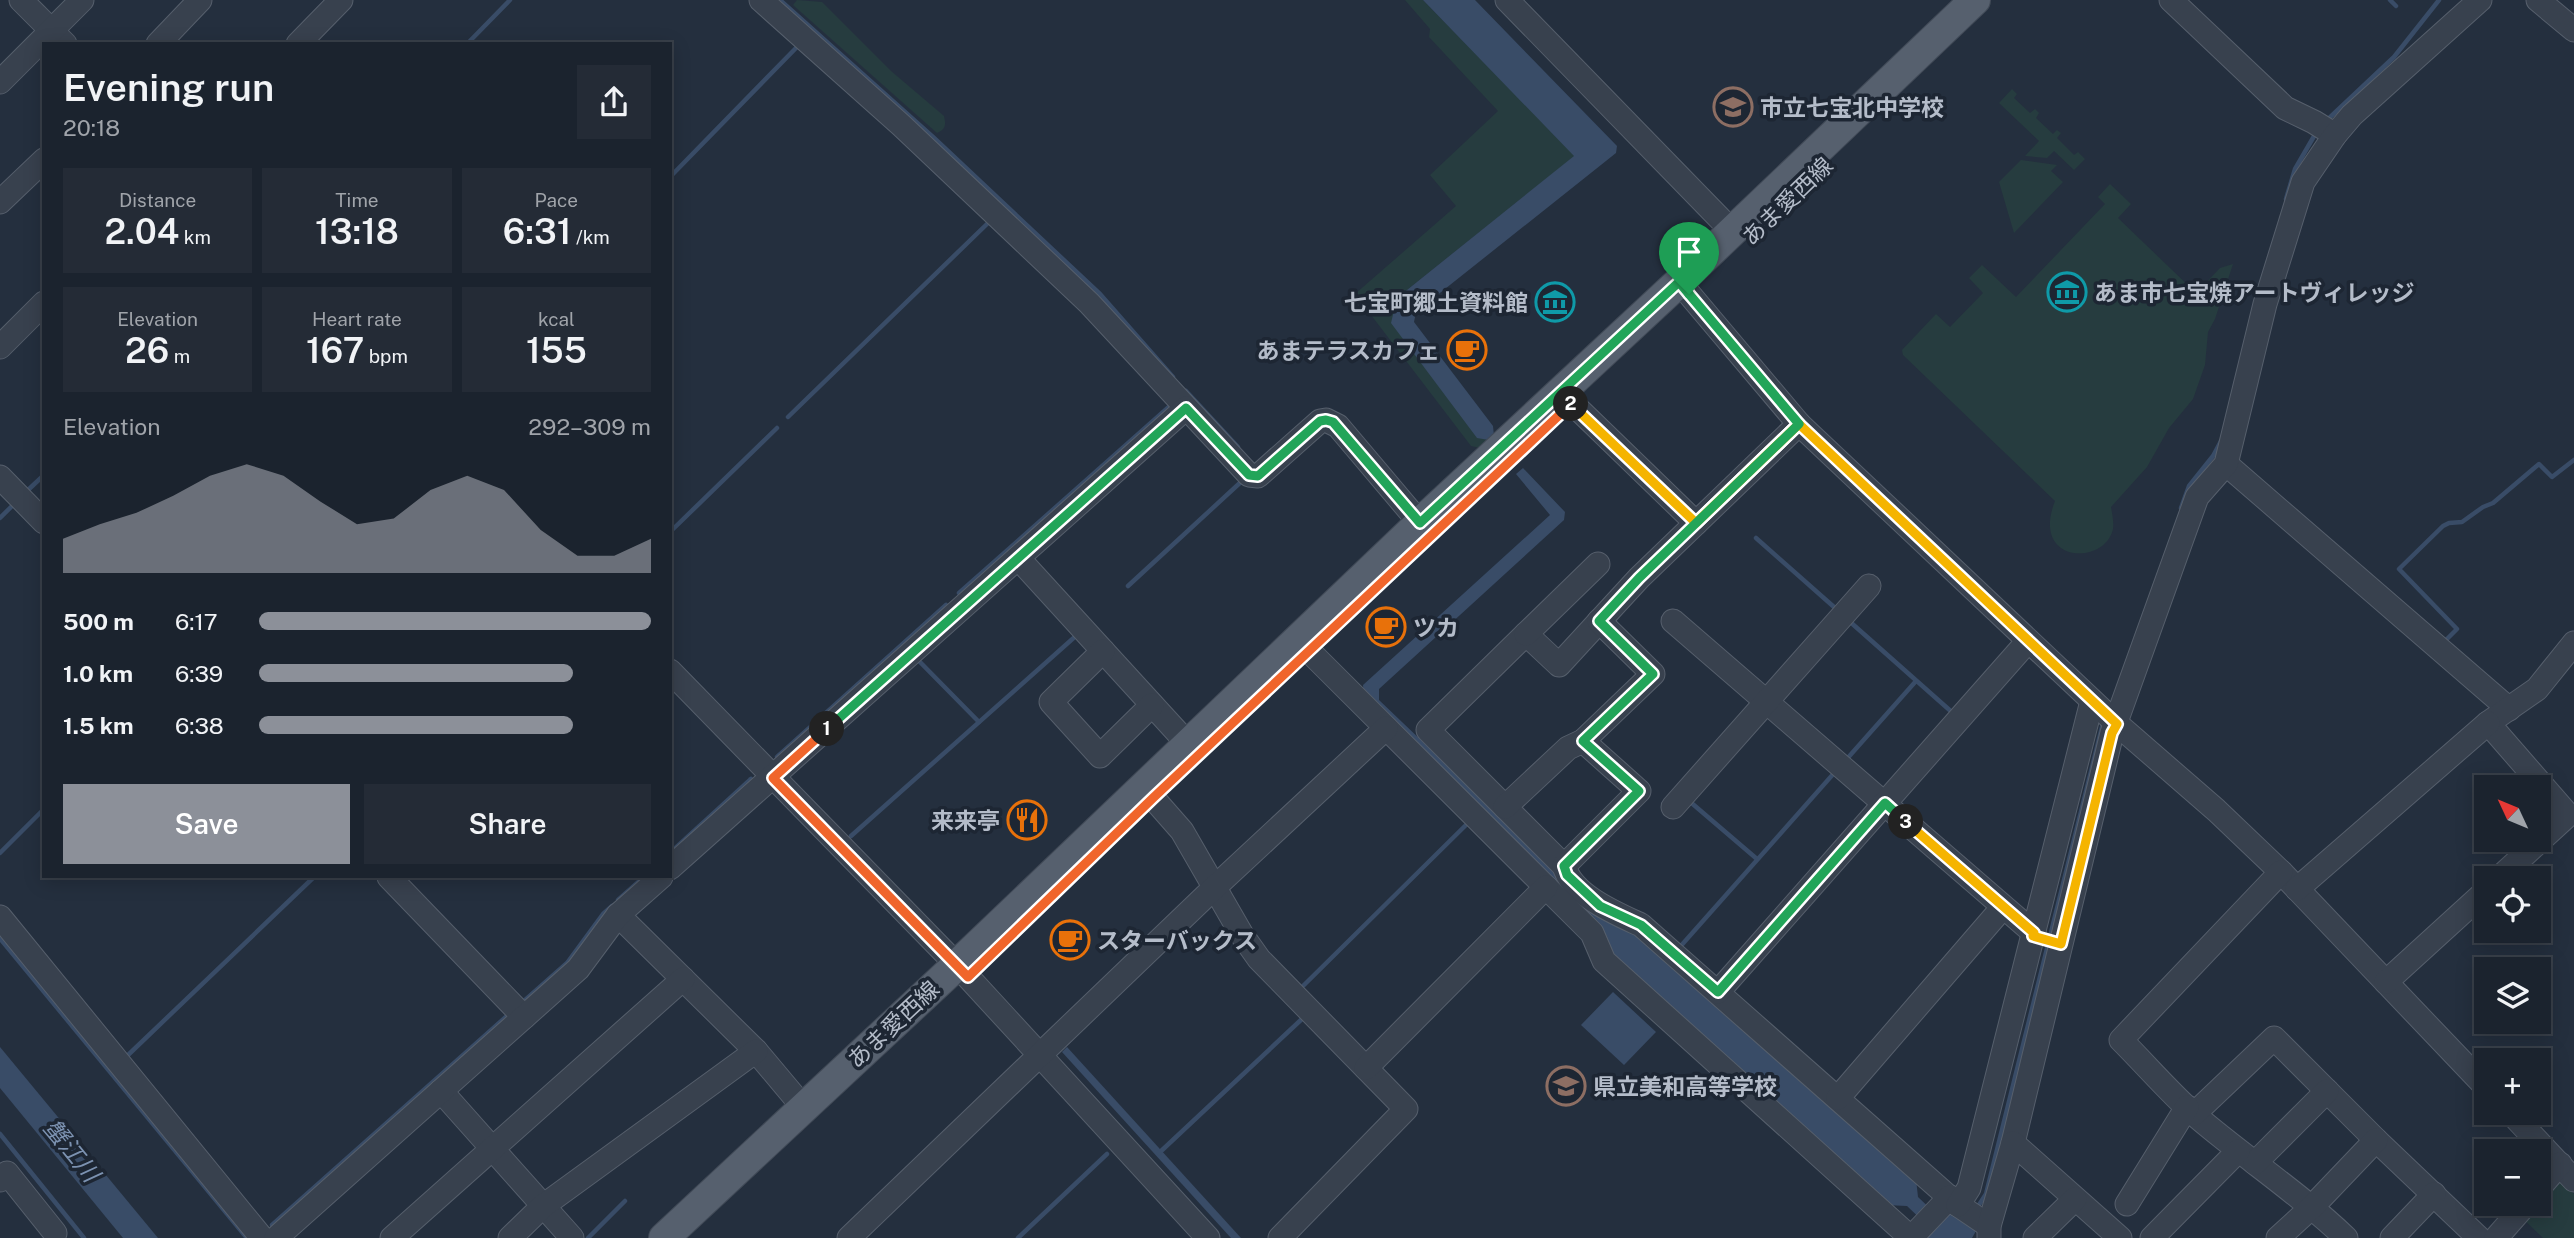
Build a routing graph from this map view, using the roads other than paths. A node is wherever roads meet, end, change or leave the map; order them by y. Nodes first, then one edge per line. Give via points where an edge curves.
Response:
1 (20, 0) edge
2 (82, 0) edge
3 (200, 0) edge
4 (341, 0) edge
5 (761, 0) edge
6 (1507, 0) edge
7 (1975, 0) edge
8 (1998, 0) edge
9 (2171, 0) edge
10 (2480, 0) edge
11 (2539, 0) edge
12 (2574, 30) edge
13 (58, 37) edge
14 (160, 42) edge
15 (300, 42) edge
16 (42, 49) edge
17 (0, 82) edge
18 (2325, 129) junction
19 (42, 162) edge
20 (0, 202) edge
21 (1731, 230) junction
22 (1684, 288) junction
23 (42, 305) edge
24 (0, 347) edge
25 (1572, 404) junction
26 (1186, 408) junction
27 (1799, 424) junction
28 (2226, 464) junction
29 (0, 477) edge
30 (42, 521) edge
31 (1420, 523) junction
32 (1696, 523) junction
33 (1018, 558) junction
34 (1598, 564) dead end
35 (1868, 586) dead end
36 (1599, 621) junction
37 (1673, 621) dead end
38 (1526, 634) junction
39 (2028, 641) junction
40 (2574, 643) edge
41 (1103, 651) junction
42 (1309, 651) junction
43 (672, 673) edge
44 (1766, 702) junction
45 (1152, 705) junction
46 (2509, 709) junction
47 (2106, 714) junction
48 (2488, 723) junction
49 (1386, 728) junction
50 (1583, 741) junction
51 (1189, 745) junction
52 (773, 778) junction
53 (1153, 798) junction
54 (1885, 803) junction
55 (1505, 807) junction
56 (1673, 807) dead end
57 (672, 866) edge
58 (1564, 866) junction
59 (2512, 866) edge
60 (2281, 872) junction
61 (390, 878) edge
62 (660, 878) edge
63 (1214, 887) junction
64 (1546, 887) junction
65 (2297, 889) junction
66 (2474, 902) edge
67 (2003, 907) junction
68 (618, 915) junction
69 (0, 918) edge
70 (2044, 939) junction
71 (962, 971) junction
72 (683, 979) junction
73 (2386, 982) junction
74 (1718, 992) junction
75 (524, 1017) junction
76 (756, 1051) junction
77 (1040, 1055) junction
78 (1366, 1068) junction
79 (2474, 1074) edge
80 (441, 1091) junction
81 (2327, 1091) junction
82 (1838, 1098) junction
83 (803, 1107) junction
84 (2190, 1110) junction
85 (2522, 1125) edge
86 (2376, 1140) junction
87 (2012, 1143) junction
88 (492, 1149) junction
89 (2246, 1157) junction
90 (2567, 1172) edge
91 (0, 1180) edge
92 (2551, 1181) edge
93 (2434, 1194) junction
94 (2075, 1199) junction
95 (2127, 1204) dead end
96 (543, 1206) junction
97 (2313, 1206) junction
98 (1961, 1216) edge
99 (2515, 1216) edge
100 (1199, 1235) edge
101 (54, 1236) edge
102 (262, 1238) edge
103 (276, 1238) edge
104 (392, 1238) edge
105 (510, 1238) edge
106 (572, 1238) edge
107 (664, 1238) edge
108 (689, 1238) edge
109 (849, 1238) edge
110 (1280, 1238) edge
111 (2035, 1238) edge
112 (2120, 1238) edge
113 (2152, 1238) edge
114 (2277, 1238) edge
115 (2346, 1238) edge
116 (2392, 1238) edge
117 (2479, 1238) edge
118 (2496, 1238) edge

1 - 13 street
2 - 13 street
3 - 14 street
4 - 15 street
5 - 26 street via 1089,303
6 - 21 street
7 - 21 main road, あま愛西線
8 - 22 main road, あま愛西線
9 - 18 street via 2284,108
10 - 18 street via 2353,114
11 - 12 street
16 - 17 street
18 - 28 street via 2303,182 2261,316
19 - 20 street
21 - 22 main road, あま愛西線
22 - 25 main road, あま愛西線
22 - 27 street
22 - 31 main road, あま愛西線
23 - 24 street
25 - 32 street
25 - 42 main road, あま愛西線
26 - 31 street via 1249,475 1258,476 1320,421 1333,422
26 - 33 street
27 - 32 street
27 - 39 street
28 - 46 street
28 - 47 street via 2197,497
29 - 30 street
31 - 51 main road, あま愛西線
32 - 36 street
33 - 41 street
33 - 52 street
34 - 38 street
35 - 44 street
36 - 38 street via 1559,665
36 - 50 street via 1653,674
37 - 44 street
38 - 55 street via 1428,730
39 - 47 street
39 - 54 street
40 - 46 street via 2537,689
41 - 45 street
41 - 45 street via 1051,702 1100,756
42 - 49 street
42 - 53 main road, あま愛西線
43 - 52 street
44 - 54 street
44 - 56 street
45 - 51 street
46 - 48 street
47 - 60 street
47 - 70 street
47 - 70 street via 2112,733
48 - 59 street via 2568,815
48 - 65 street
49 - 63 street
49 - 64 street
50 - 55 street via 1568,748
50 - 58 street via 1639,791
51 - 71 main road, あま愛西線
52 - 57 street
52 - 71 street
53 - 63 street via 1182,831
53 - 71 main road, あま愛西線
54 - 67 street
54 - 74 street
55 - 58 street
58 - 74 street via 1567,875 1600,906 1641,925
60 - 65 street
60 - 84 street via 2121,1040
61 - 75 street
62 - 68 street
63 - 77 street
63 - 78 street via 1259,959
64 - 78 street
64 - 98 street via 1592,933 1604,961 1910,1238
65 - 73 street
66 - 73 street
67 - 70 street
67 - 82 street
68 - 72 street
68 - 75 street via 578,969
69 - 102 street
70 - 87 street
70 - 98 street
71 - 77 street
71 - 83 main road, あま愛西線
71 - 108 main road, あま愛西線
72 - 76 street
72 - 88 street
73 - 79 street
74 - 82 street
75 - 80 street
76 - 83 street
76 - 96 street
77 - 100 street
77 - 109 street
78 - 110 street via 1406,1110
80 - 88 street
80 - 103 street
81 - 84 street via 2274,1038
81 - 86 street
81 - 89 street
82 - 98 street
83 - 107 main road, あま愛西線
84 - 89 street
84 - 95 street
85 - 90 street
86 - 93 street
86 - 97 street
87 - 94 street
87 - 98 street
88 - 96 street
88 - 104 street
89 - 97 street
89 - 113 street
90 - 92 street
91 - 101 street via 7,1173
93 - 116 street
93 - 117 street
94 - 111 street
94 - 112 street
96 - 105 street
96 - 106 street
97 - 114 street
97 - 115 street
99 - 118 street

